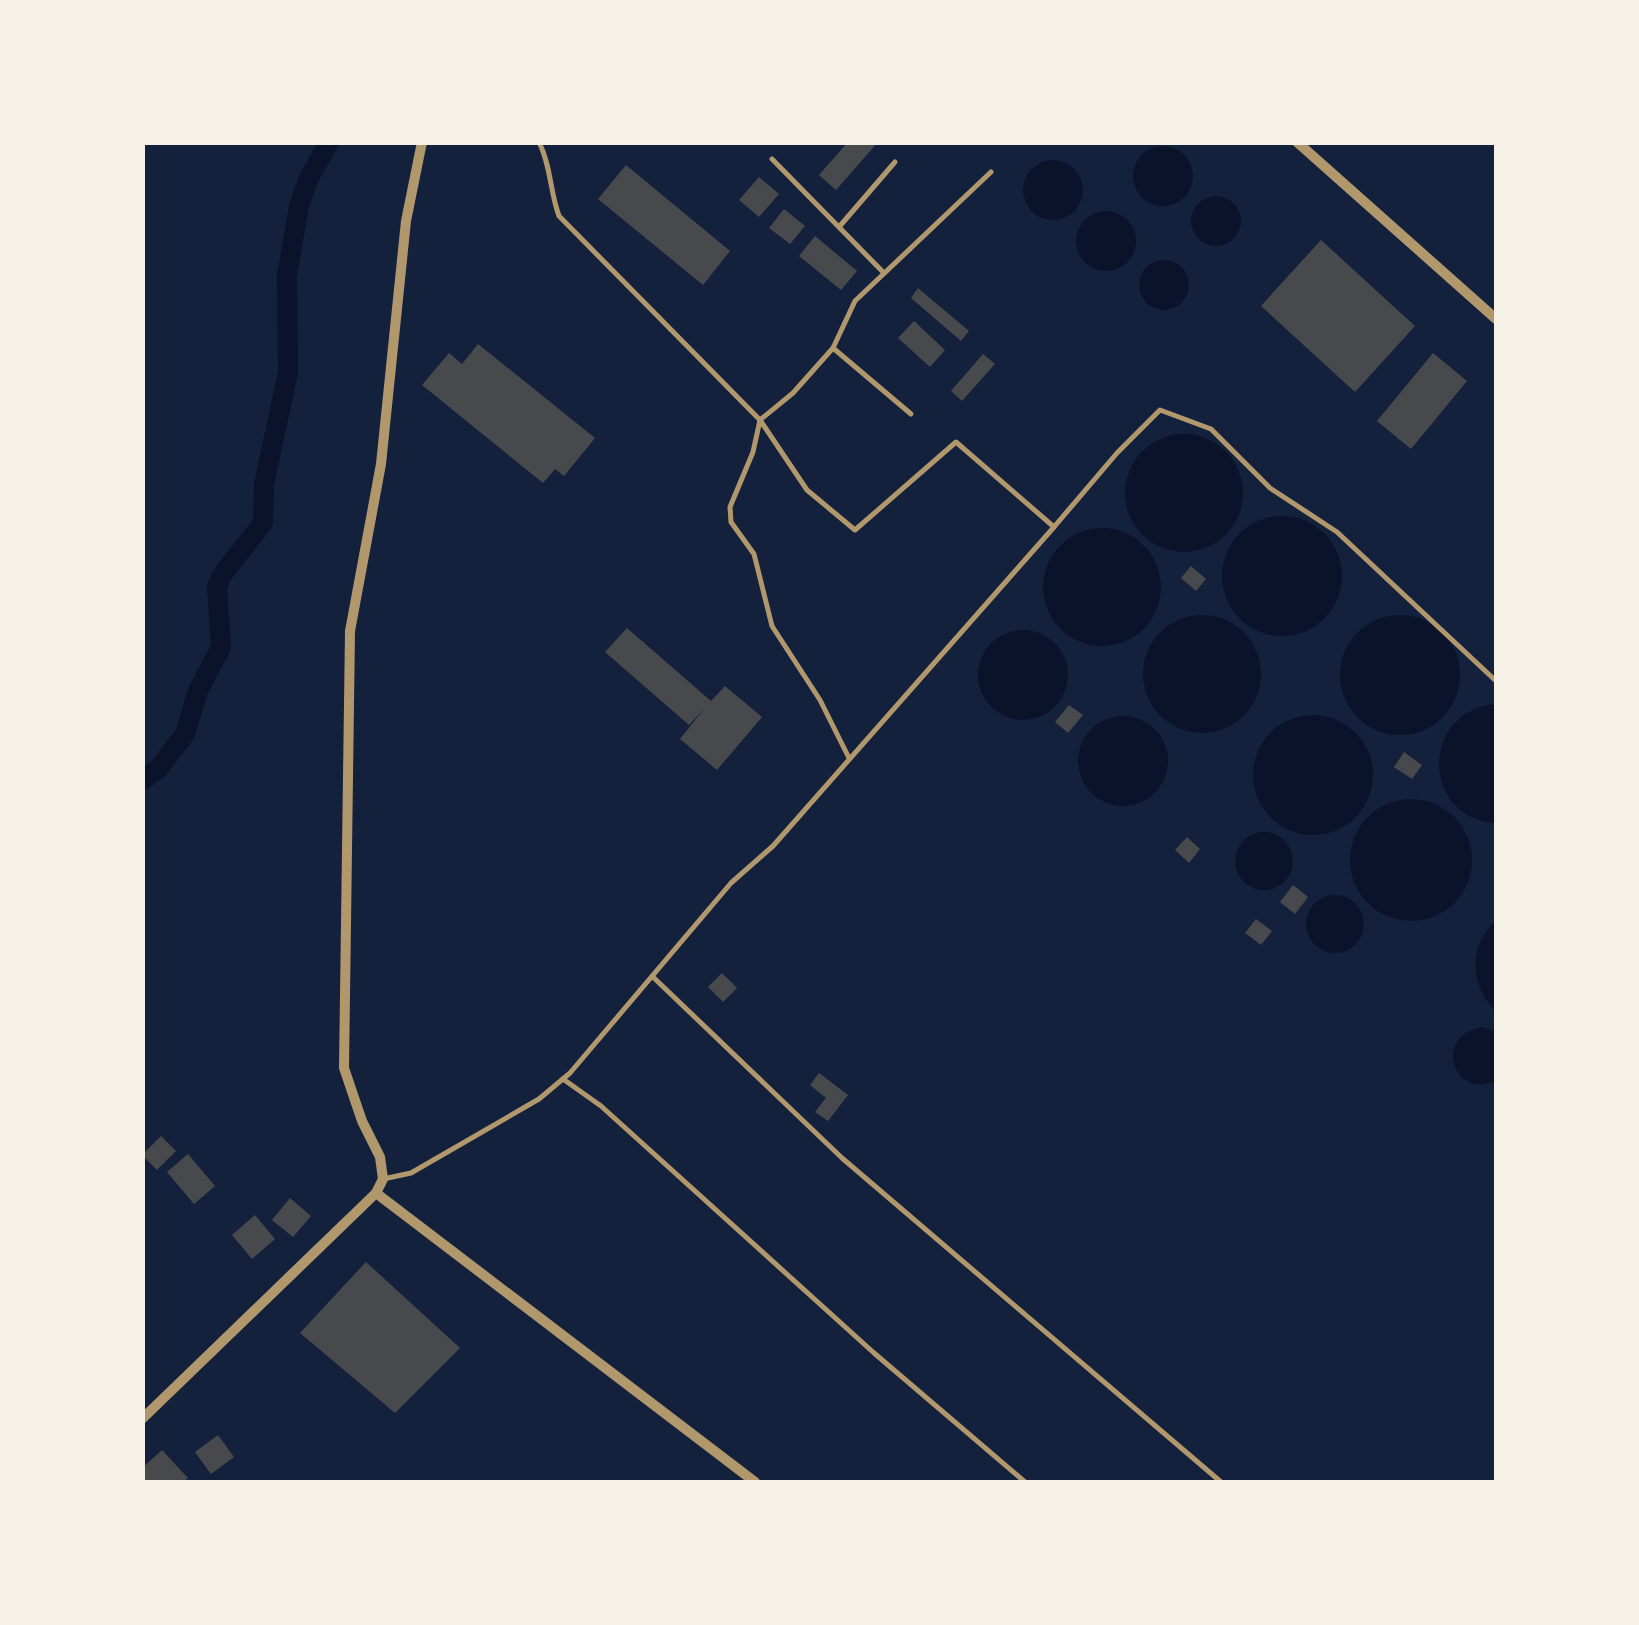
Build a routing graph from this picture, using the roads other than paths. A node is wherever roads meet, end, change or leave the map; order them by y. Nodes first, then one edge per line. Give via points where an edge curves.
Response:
1 (422, 142) edge
2 (539, 142) edge
3 (1297, 142) edge
4 (772, 159) dead end
5 (895, 162) dead end
6 (991, 172) dead end
7 (838, 226) junction
8 (884, 273) junction
9 (1496, 319) edge
10 (833, 348) junction
11 (911, 414) dead end
12 (760, 420) junction
13 (1054, 527) junction
14 (1496, 681) edge
15 (849, 758) junction
16 (653, 978) junction
17 (563, 1079) junction
18 (383, 1179) junction
19 (376, 1193) junction
20 (142, 1419) edge
21 (755, 1482) edge
22 (1026, 1482) edge
23 (1222, 1482) edge

1 - 18 street via 406,221 381,464 350,631 344,1068
2 - 12 lane via 559,216
3 - 9 street
4 - 7 lane
5 - 7 lane
6 - 8 lane
7 - 8 lane
8 - 10 lane via 855,302
10 - 11 lane
10 - 12 lane
12 - 13 lane via 806,490 856,530 956,442
12 - 15 lane via 730,507 731,522 754,554 772,626
13 - 14 lane via 1160,410 1211,430 1270,488 1336,532
13 - 15 lane
15 - 16 lane
16 - 17 lane
16 - 23 lane via 842,1158
17 - 18 lane via 411,1173
17 - 22 lane
18 - 19 street
19 - 20 street
19 - 21 street

